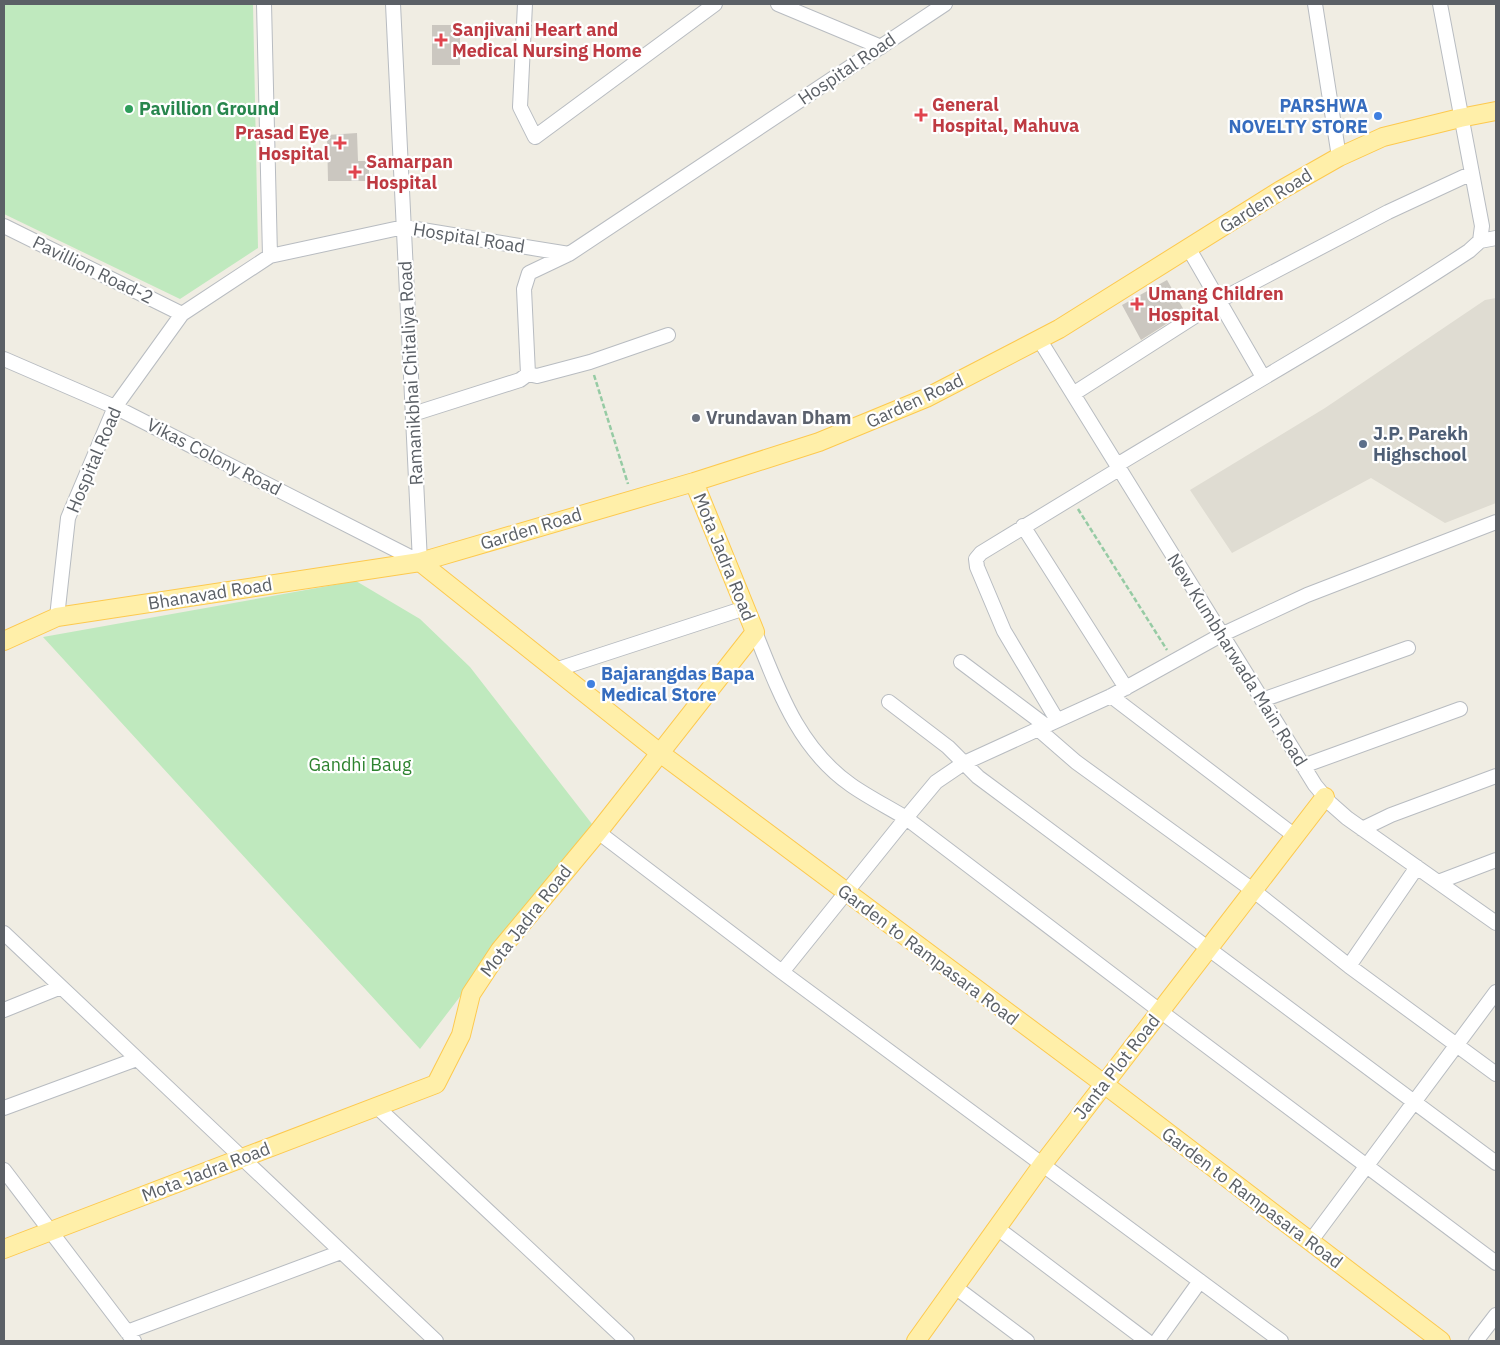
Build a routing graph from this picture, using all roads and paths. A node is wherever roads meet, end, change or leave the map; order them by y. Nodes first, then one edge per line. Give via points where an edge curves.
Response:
1 (264, 4) edge
2 (393, 4) edge
3 (525, 4) edge
4 (715, 4) edge
5 (778, 4) edge
6 (945, 4) edge
7 (1315, 4) edge
8 (1440, 4) edge
9 (881, 47) junction
10 (1496, 111) edge
11 (1460, 118) junction
12 (1339, 157) junction
13 (1472, 173) junction
14 (4, 226) edge
15 (404, 227) junction
16 (1496, 238) edge
17 (1480, 241) junction
18 (1189, 249) junction
19 (569, 254) junction
20 (270, 256) junction
21 (1220, 300) junction
22 (182, 314) junction
23 (668, 336) dead end
24 (1039, 339) junction
25 (4, 359) edge
26 (590, 362) junction
27 (528, 374) junction
28 (1263, 376) junction
29 (1073, 394) junction
30 (115, 407) junction
31 (413, 414) junction
32 (1118, 467) junction
33 (694, 482) junction
34 (1070, 497) junction
35 (633, 499) junction
36 (1496, 522) edge
37 (1023, 526) junction
38 (420, 562) junction
39 (745, 608) junction
40 (57, 617) junction
41 (755, 632) junction
42 (1221, 635) junction
43 (4, 640) edge
44 (1408, 648) dead end
45 (1174, 661) junction
46 (961, 662) dead end
47 (555, 670) junction
48 (1126, 688) junction
49 (1111, 696) junction
50 (1262, 700) junction
51 (889, 702) dead end
52 (1460, 709) dead end
53 (1047, 725) junction
54 (660, 753) junction
55 (964, 763) junction
56 (1303, 766) junction
57 (1496, 776) edge
58 (1325, 797) junction
59 (906, 818) junction
60 (1362, 829) junction
61 (598, 832) junction
62 (1295, 836) junction
63 (1496, 860) edge
64 (1416, 867) junction
65 (1438, 882) junction
66 (1254, 892) junction
67 (846, 893) junction
68 (1496, 923) edge
69 (4, 933) edge
70 (1207, 950) junction
71 (1349, 966) junction
72 (782, 972) junction
73 (61, 987) junction
74 (1496, 992) edge
75 (4, 1010) edge
76 (1160, 1011) junction
77 (1458, 1045) junction
78 (137, 1059) junction
79 (1496, 1074) edge
80 (1104, 1084) junction
81 (1415, 1100) junction
82 (377, 1107) junction
83 (4, 1108) edge
84 (242, 1158) junction
85 (1496, 1163) edge
86 (1042, 1165) junction
87 (1365, 1165) junction
88 (4, 1170) edge
89 (997, 1228) junction
90 (50, 1231) junction
91 (1310, 1242) junction
92 (4, 1249) edge
93 (341, 1252) junction
94 (1496, 1263) edge
95 (1200, 1281) junction
96 (955, 1287) junction
97 (1496, 1316) edge
98 (130, 1337) edge
99 (436, 1341) edge
100 (627, 1341) edge
101 (916, 1341) edge
102 (1027, 1341) edge
103 (1147, 1341) edge
104 (1157, 1341) edge
105 (1281, 1341) edge
106 (1441, 1341) edge
107 (1476, 1341) edge

1 - 20 street
2 - 15 street, Ramanikbhai Chitaliya Road
3 - 4 street via 520,107 536,137
5 - 9 street
6 - 9 street, Hospital Road
7 - 12 street
8 - 11 street
9 - 19 street, Hospital Road
10 - 11 main road, Garden Road
11 - 12 main road, Garden Road via 1382,137
11 - 13 street
12 - 18 main road, Garden Road
13 - 17 street via 1482,226
13 - 21 street via 1388,212
14 - 22 street, Pavillion Road-2
15 - 19 street, Hospital Road
15 - 20 street, Hospital Road
15 - 31 street, Ramanikbhai Chitaliya Road
16 - 17 street
17 - 28 street via 1385,306
18 - 21 street
18 - 24 main road, Garden Road
19 - 27 street via 529,273 524,289
20 - 22 street, Hospital Road
21 - 28 street
21 - 29 street
22 - 30 street, Hospital Road
23 - 26 street
24 - 29 street, New Kumbharwada Main Road
24 - 33 main road, Garden Road via 882,418
25 - 30 street, Vikas Colony Road
26 - 27 street via 536,376
26 - 35 path
27 - 31 street via 520,380
28 - 32 street
29 - 32 street, New Kumbharwada Main Road
30 - 38 street, Vikas Colony Road
30 - 40 street, Hospital Road via 68,518
31 - 38 street, Ramanikbhai Chitaliya Road
32 - 34 street
32 - 42 street, New Kumbharwada Main Road
33 - 35 main road, Garden Road
33 - 39 main road, Mota Jadra Road
34 - 37 street
34 - 45 path
35 - 38 main road, Garden Road
36 - 42 street via 1307,595
37 - 48 street
37 - 53 street via 981,552 975,563
38 - 40 main road, Bhanavad Road
38 - 47 main road, Garden to Rampasara Road
39 - 41 main road, Mota Jadra Road
39 - 47 street
40 - 43 main road, Bhanavad Road
41 - 54 main road, Mota Jadra Road
41 - 59 street via 786,708 814,752 850,784
42 - 45 street
42 - 50 street, New Kumbharwada Main Road
44 - 50 street
45 - 48 street
46 - 53 street
47 - 54 main road, Garden to Rampasara Road
48 - 49 street
49 - 53 street
49 - 62 street
50 - 56 street, New Kumbharwada Main Road
51 - 55 street
52 - 56 street
53 - 55 street
53 - 66 street via 1076,762
54 - 61 main road, Mota Jadra Road
54 - 67 main road, Garden to Rampasara Road
55 - 59 street via 936,782
55 - 70 street via 978,777
56 - 58 street, New Kumbharwada Main Road
57 - 60 street
58 - 60 street, New Kumbharwada Main Road
58 - 62 main road, Janta Plot Road
59 - 67 street
59 - 76 street
60 - 64 street, New Kumbharwada Main Road
61 - 72 street
61 - 82 main road, Mota Jadra Road via 500,950 477,984 468,1003 461,1035 436,1084
62 - 66 main road, Janta Plot Road
63 - 65 street
64 - 65 street, New Kumbharwada Main Road
64 - 71 street
65 - 68 street, New Kumbharwada Main Road
66 - 70 main road, Janta Plot Road
66 - 71 street
67 - 72 street
67 - 80 main road, Garden to Rampasara Road
69 - 73 street
70 - 76 main road, Janta Plot Road
70 - 81 street
71 - 77 street
72 - 86 street
73 - 75 street
73 - 78 street
74 - 77 street
76 - 80 main road, Janta Plot Road
76 - 87 street
77 - 79 street
77 - 81 street
78 - 83 street
78 - 84 street
80 - 86 main road, Janta Plot Road
80 - 91 main road, Garden to Rampasara Road
81 - 85 street
81 - 87 street
82 - 84 main road, Mota Jadra Road
82 - 100 street
84 - 90 main road, Mota Jadra Road
84 - 93 street
86 - 89 main road, Janta Plot Road
86 - 95 street
87 - 91 street
87 - 94 street
88 - 90 street
89 - 96 main road, Janta Plot Road
89 - 103 street
90 - 92 main road, Mota Jadra Road
90 - 98 street
91 - 106 main road, Garden to Rampasara Road
93 - 98 street
93 - 99 street
95 - 104 street
95 - 105 street
96 - 101 main road, Janta Plot Road
96 - 102 street
97 - 107 street

